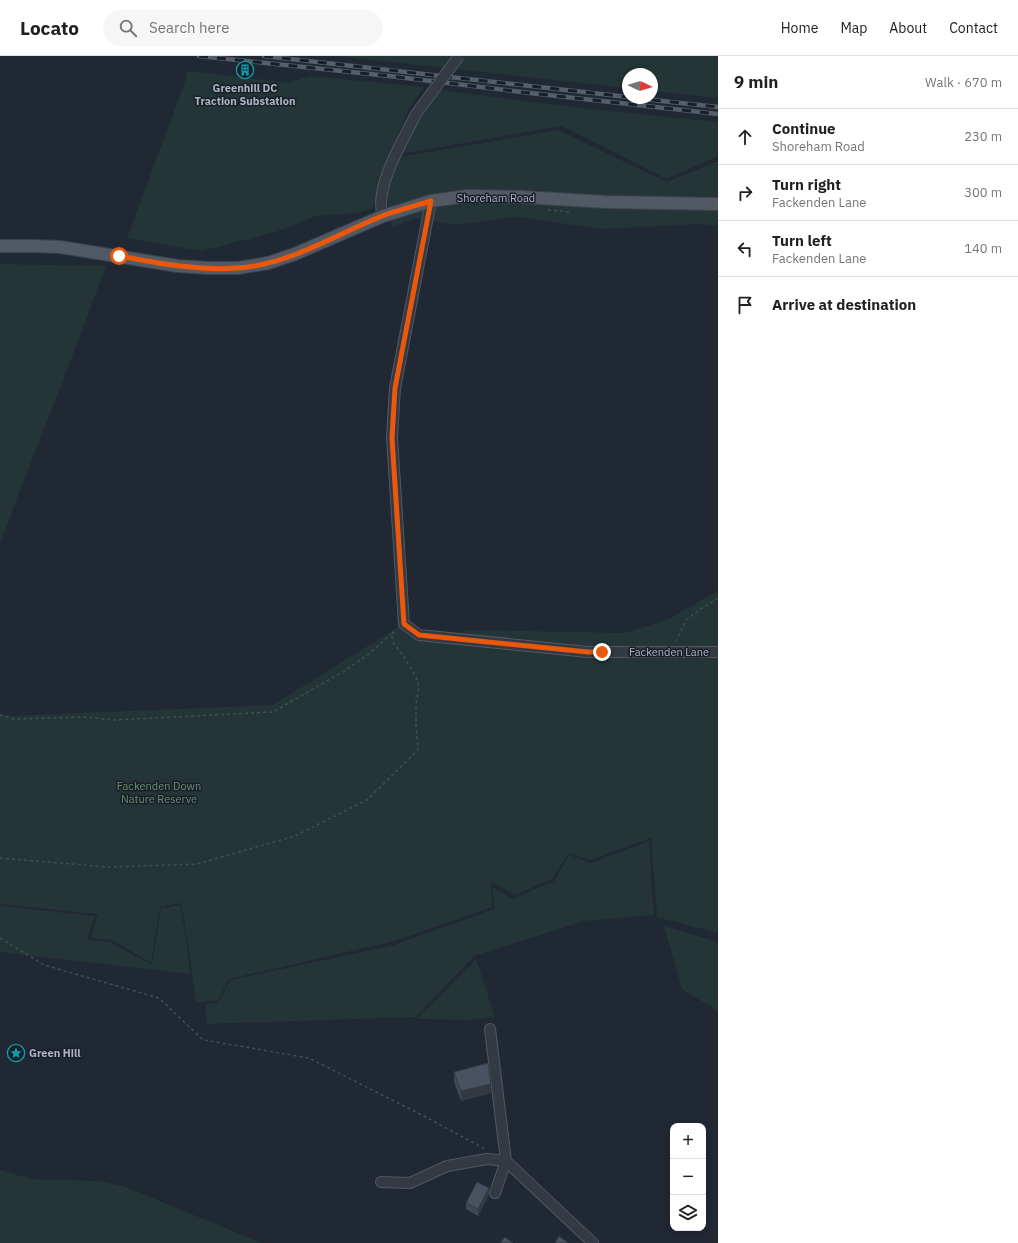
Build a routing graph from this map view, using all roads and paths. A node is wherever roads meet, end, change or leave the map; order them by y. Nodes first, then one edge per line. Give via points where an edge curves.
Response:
1 (459, 56) edge
2 (431, 201) junction
3 (718, 204) edge
4 (383, 216) junction
5 (0, 246) edge
6 (718, 598) edge
7 (404, 624) junction
8 (392, 634) junction
9 (676, 652) junction
10 (718, 652) edge
11 (0, 715) edge
12 (0, 858) edge
13 (0, 938) edge
14 (490, 1029) dead end
15 (485, 1150) dead end
16 (506, 1161) junction
17 (381, 1182) dead end
18 (495, 1193) dead end
19 (593, 1243) edge

1 - 4 street, bridge via 416,114 392,160 381,196
2 - 3 main road, Shoreham Road via 467,196
2 - 4 main road, Shoreham Road
2 - 7 street via 395,388 392,438
4 - 5 main road, Shoreham Road via 295,254 268,263 238,268 178,266 60,247
6 - 9 path via 686,620 676,641
7 - 8 path
7 - 9 street, Fackenden Lane via 419,635 588,652
8 - 11 path via 346,670 273,712 114,720 85,717 14,719
8 - 12 path via 394,644 416,677 419,687 416,704 418,750 367,800 295,836 197,864 109,867
9 - 10 street, Fackenden Lane
13 - 15 path via 44,965 159,998 203,1040 309,1058
14 - 16 street
16 - 17 street via 487,1159 447,1166 410,1183
16 - 18 street
16 - 19 street

